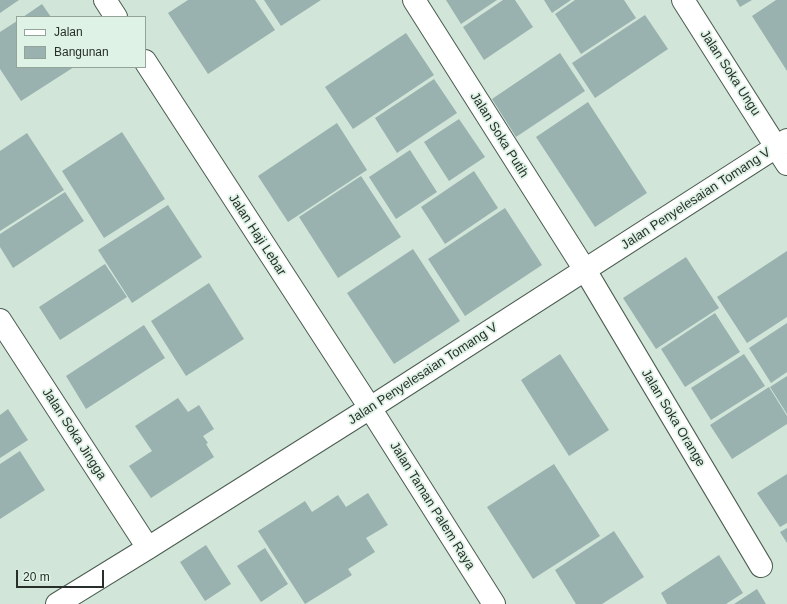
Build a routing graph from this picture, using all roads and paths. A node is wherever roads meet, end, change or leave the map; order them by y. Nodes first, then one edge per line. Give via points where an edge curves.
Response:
1 (105, 0) edge
2 (414, 0) edge
3 (683, 0) edge
4 (115, 16) edge
5 (146, 63) edge
6 (783, 150) edge
7 (585, 270) junction
8 (0, 320) edge
9 (370, 408) junction
10 (148, 548) junction
11 (761, 566) dead end
12 (57, 604) edge
13 (494, 604) edge

1 - 4 street
2 - 7 street, Jalan Soka Putih
3 - 6 street, Jalan Soka Ungu
5 - 9 street, Jalan Haji Lebar
6 - 7 street, Jalan Penyelesaian Tomang V
7 - 9 street, Jalan Penyelesaian Tomang V
7 - 11 street, Jalan Soka Orange
8 - 10 street, Jalan Soka Jingga
9 - 10 street, Jalan Penyelesaian Tomang V
9 - 13 street, Jalan Taman Palem Raya
10 - 12 street, Jalan Penyelesaian Tomang V

